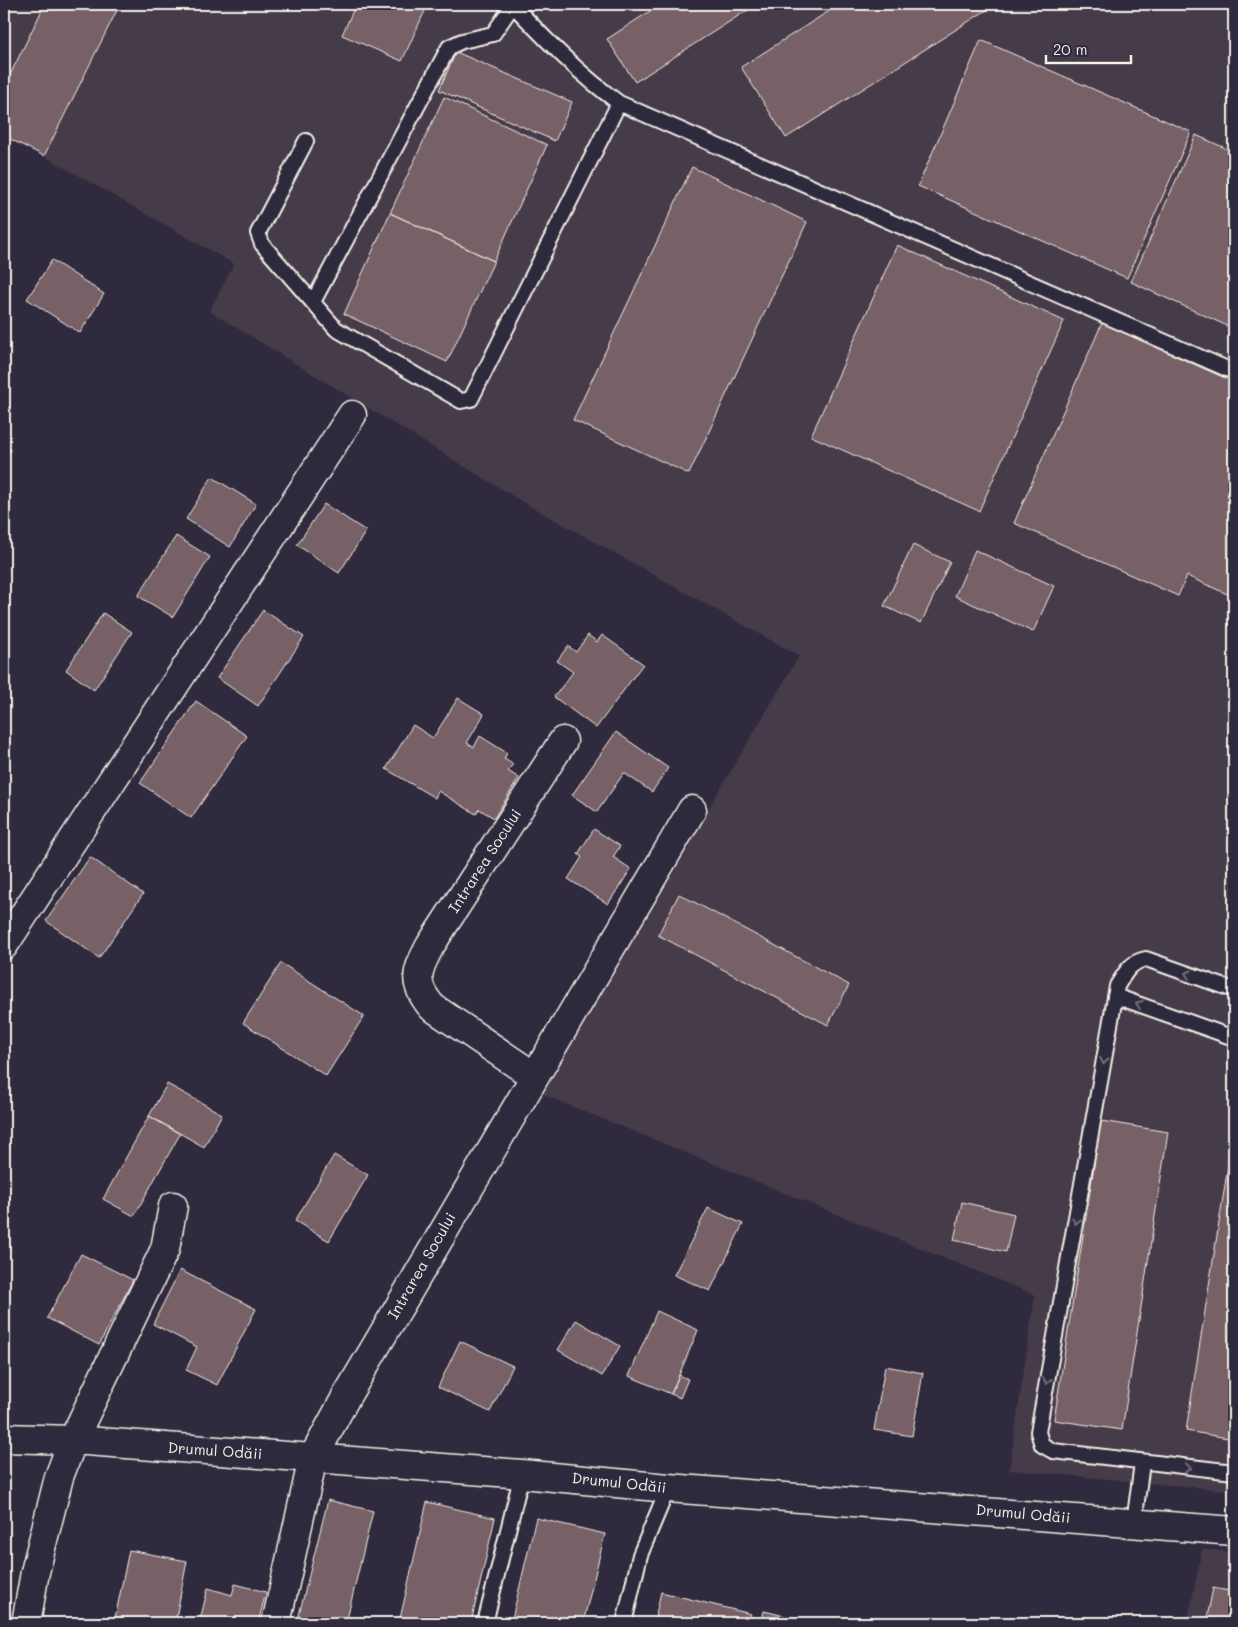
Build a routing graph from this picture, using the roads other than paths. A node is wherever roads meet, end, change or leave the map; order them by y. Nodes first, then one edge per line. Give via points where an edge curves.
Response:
1 (512, 4) edge
2 (619, 103) junction
3 (306, 140) dead end
4 (313, 302) junction
5 (1234, 372) edge
6 (352, 415) dead end
7 (563, 740) dead end
8 (692, 810) dead end
9 (4, 945) edge
10 (1234, 990) edge
11 (1115, 996) junction
12 (1234, 1038) edge
13 (534, 1076) junction
14 (173, 1206) dead end
15 (4, 1438) edge
16 (73, 1440) junction
17 (313, 1458) junction
18 (1142, 1463) junction
19 (1234, 1472) edge
20 (522, 1474) junction
21 (668, 1488) junction
22 (1134, 1523) junction
23 (1234, 1532) edge
24 (26, 1623) edge
25 (276, 1623) edge
26 (485, 1623) edge
27 (624, 1623) edge

1 - 2 lane via 570,64
1 - 4 lane via 492,34 449,47
2 - 4 lane via 471,399 461,401 451,396 336,329
2 - 5 lane
3 - 4 lane via 258,233 262,244
6 - 9 street
7 - 13 street, Intrarea Socului via 430,946 417,976 422,994 432,1007
8 - 13 street, Intrarea Socului
10 -> 11 lane via 1146,959 1138,960 1127,968
12 -> 11 lane
11 -> 18 lane via 1038,1432 1042,1445 1052,1451
13 - 17 street, Intrarea Socului
14 - 16 street via 165,1249
15 - 16 street, Drumul Odăii
16 - 17 street, Drumul Odăii
16 - 24 street via 59,1476
17 - 20 street, Drumul Odăii
17 - 25 street, Intrarea Socului
18 -> 19 lane
18 - 22 lane
20 - 21 street, Drumul Odăii
20 - 26 lane
21 - 22 street, Drumul Odăii
21 - 27 lane via 640,1555
22 - 23 street, Drumul Odăii

